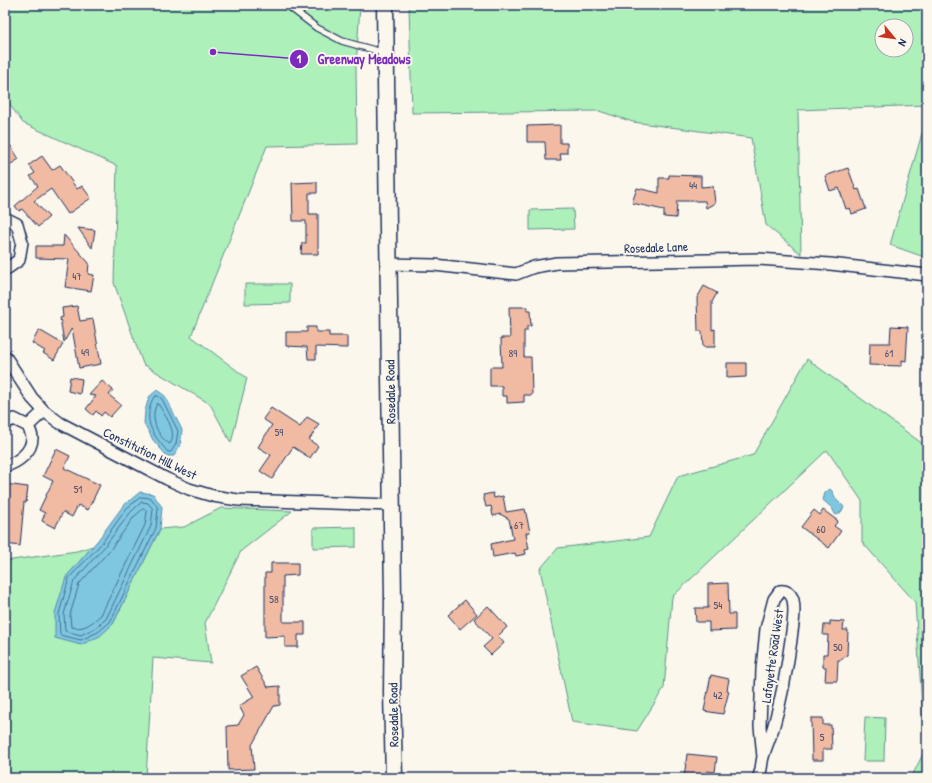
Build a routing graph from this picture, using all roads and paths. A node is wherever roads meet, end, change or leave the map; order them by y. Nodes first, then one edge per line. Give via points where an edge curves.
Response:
1 (287, 5) edge
2 (385, 5) edge
3 (385, 53) junction
4 (5, 218) edge
5 (388, 264) junction
6 (5, 270) edge
7 (927, 275) edge
8 (5, 356) edge
9 (44, 411) junction
10 (5, 423) edge
11 (28, 426) junction
12 (5, 466) edge
13 (392, 505) junction
14 (763, 757) junction
15 (760, 777) edge
16 (394, 778) edge

1 - 3 lane via 318,28 342,41
2 - 3 street, Rosedale Road
3 - 5 street, Rosedale Road
4 - 6 street via 16,224 22,242 19,260
5 - 7 street, Rosedale Lane via 434,265 516,274 534,267 557,263 759,259
5 - 13 street, Rosedale Road
8 - 9 street, Constitution Hill West via 32,398
9 - 11 street
9 - 13 street, Constitution Hill West via 60,423 166,479 214,496 238,500
10 - 11 street via 14,419
11 - 12 street via 32,438 28,452
13 - 16 street, Rosedale Road
14 - 14 street, Lafayette Road West via 781,700 792,633 793,599 784,590 774,599 766,629 760,702
14 - 15 street, Lafayette Road West

